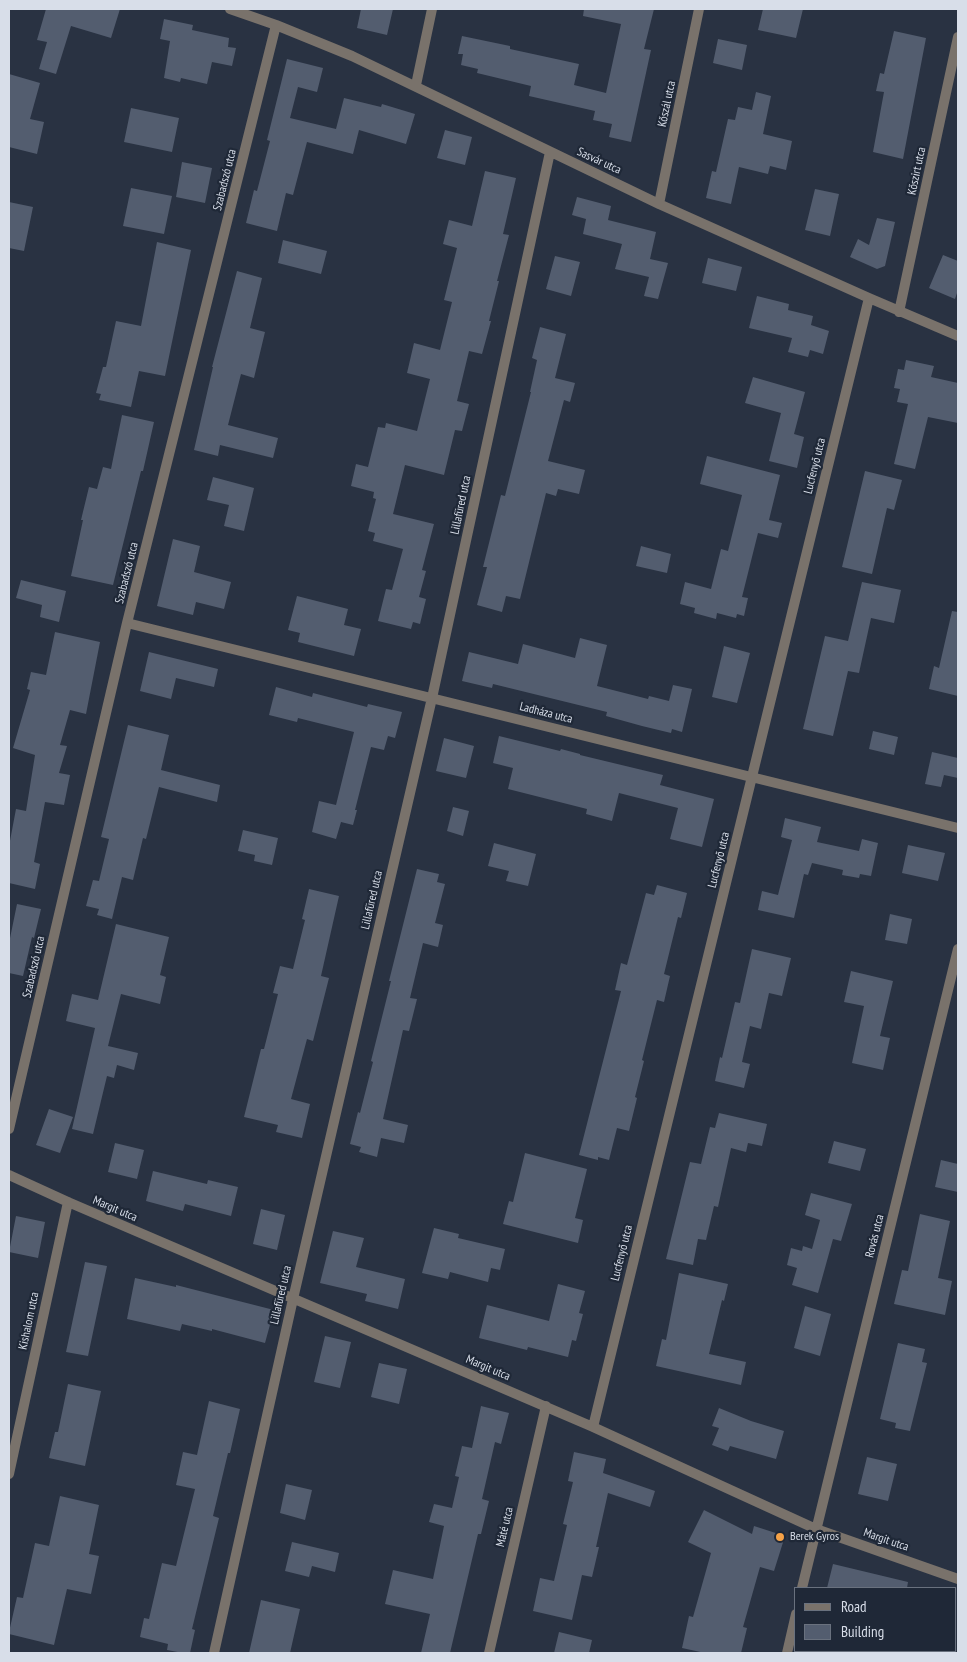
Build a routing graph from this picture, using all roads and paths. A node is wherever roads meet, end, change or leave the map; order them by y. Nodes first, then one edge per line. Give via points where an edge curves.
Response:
1 (230, 9) edge
2 (432, 9) edge
3 (700, 9) edge
4 (276, 25) junction
5 (958, 36) edge
6 (416, 86) junction
7 (550, 152) junction
8 (659, 204) junction
9 (869, 298) junction
10 (899, 312) junction
11 (958, 336) edge
12 (127, 624) junction
13 (432, 698) junction
14 (752, 777) junction
15 (958, 828) edge
16 (958, 949) edge
17 (9, 1129) edge
18 (9, 1175) edge
19 (68, 1202) junction
20 (293, 1298) junction
21 (546, 1406) junction
22 (593, 1427) junction
23 (9, 1474) edge
24 (816, 1529) junction
25 (958, 1579) edge
26 (802, 1587) edge
27 (794, 1622) edge
28 (214, 1653) edge
29 (488, 1653) edge
30 (786, 1653) edge

1 - 4 street, Sasvár utca
2 - 6 street
3 - 8 street, Kőszál utca
4 - 6 street, Sasvár utca
4 - 12 street, Szabadszó utca
5 - 10 street, Kőszirt utca
6 - 7 street, Sasvár utca
7 - 8 street, Sasvár utca
7 - 13 street, Lillafüred utca
8 - 9 street, Sasvár utca
9 - 10 street, Sasvár utca
9 - 14 street, Lucfenyő utca
10 - 11 street, Sasvár utca
12 - 13 street, Ladháza utca
12 - 17 street, Szabadszó utca
13 - 14 street, Ladháza utca
13 - 20 street, Lillafüred utca
14 - 15 street, Ladháza utca
14 - 22 street, Lucfenyő utca
16 - 24 street, Rovás utca
18 - 19 street, Margit utca
19 - 20 street, Margit utca
19 - 23 street, Kishalom utca
20 - 21 street, Margit utca
20 - 28 street, Lillafüred utca
21 - 22 street, Margit utca
21 - 29 street, Máté utca
22 - 24 street, Margit utca
24 - 25 street, Margit utca
24 - 26 street, Rovás utca
27 - 30 street

